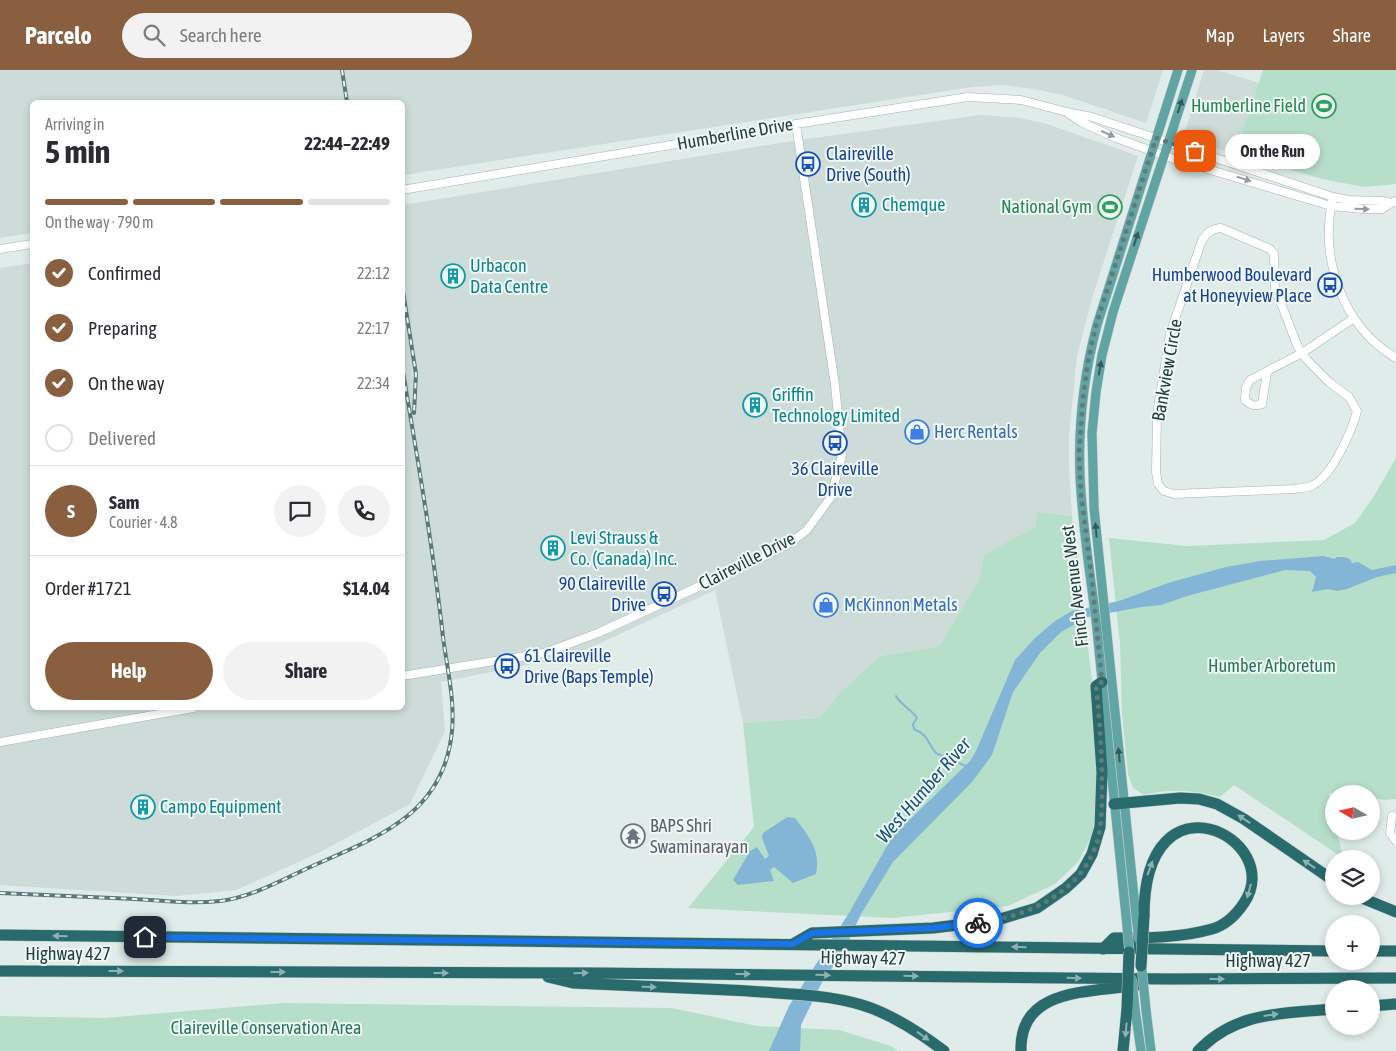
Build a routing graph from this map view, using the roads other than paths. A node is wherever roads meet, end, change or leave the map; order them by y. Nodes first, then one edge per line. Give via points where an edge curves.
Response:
1 (1178, 70) edge
2 (1192, 70) edge
3 (1067, 112) junction
4 (796, 124) junction
5 (1156, 138) junction
6 (1168, 142) junction
7 (1152, 151) junction
8 (1164, 155) junction
9 (405, 189) edge
10 (1333, 196) junction
11 (1393, 202) edge
12 (1331, 206) junction
13 (30, 244) edge
14 (0, 249) edge
15 (1354, 318) junction
16 (1302, 353) junction
17 (1396, 358) edge
18 (1267, 373) dead end
19 (1096, 580) junction
20 (1103, 642) junction
21 (405, 676) edge
22 (1102, 682) junction
23 (182, 710) edge
24 (0, 742) edge
25 (1119, 804) junction
26 (1392, 816) dead end
27 (1396, 841) edge
28 (1325, 875) edge
29 (1379, 905) edge
30 (1396, 912) edge
31 (1140, 916) junction
32 (0, 935) edge
33 (793, 944) junction
34 (1103, 949) junction
35 (1396, 950) edge
36 (1325, 951) edge
37 (1380, 951) edge
38 (1129, 952) joint
39 (1141, 966) joint
40 (0, 971) edge
41 (532, 973) junction
42 (1396, 978) edge
43 (1169, 979) junction
44 (1396, 1004) edge
45 (1380, 1005) edge
46 (1131, 1009) junction
47 (1325, 1010) edge
48 (944, 1051) edge
49 (1021, 1051) edge
50 (1122, 1051) edge
51 (1141, 1051) edge
52 (1151, 1051) edge
53 (1198, 1051) edge

1 - 5 main road, Finch Avenue West
6 -> 2 main road, Finch Avenue West
3 - 4 street, Humberline Drive via 1021,100 968,97
3 - 5 street, Humberline Drive via 1092,116
3 -> 7 street, Humberline Drive via 1081,122
4 - 9 street, Humberline Drive
4 - 21 street, Claireville Drive via 840,430 842,456 831,497 806,531 788,544 598,633 544,653
5 - 6 street, Humberline Drive
5 - 7 main road, Finch Avenue West
6 - 8 main road, Finch Avenue West
6 - 10 street, Humberline Drive
7 - 8 street, Humberline Drive
7 - 19 main road, Finch Avenue West via 1102,307 1085,380 1080,426 1080,473 1082,509
8 -> 12 street, Humberline Drive
19 -> 8 main road, Finch Avenue West via 1092,469 1098,373 1113,312
10 - 11 street, Humberline Drive
10 - 12 street
12 -> 11 street, Humberline Drive via 1382,209
12 - 15 street via 1330,261
13 - 14 street
15 - 16 street
15 - 17 street via 1369,337
16 - 16 street, Bankview Circle via 1275,288 1274,254 1270,249 1221,228 1208,232 1202,240 1170,334 1157,414 1156,472 1158,484 1164,491 1174,494 1294,489 1313,485 1327,474 1353,424 1356,411 1349,397 1329,382
16 - 18 street
19 - 20 main road, Finch Avenue West
20 - 22 main road, Finch Avenue West
25 -> 20 main road, Finch Avenue West
22 - 25 main road, Finch Avenue West
22 - 33 highway via 1096,686 1102,772 1100,827 1092,854 1081,874 1066,888 1037,908 997,920 966,925 812,933
23 - 24 street
28 -> 25 highway via 1217,804 1180,798
25 - 31 main road, Finch Avenue West
25 - 38 main road, Finch Avenue West, bridge
26 - 27 street via 1390,834
29 - 30 highway
31 -> 34 highway via 1150,867 1170,837 1186,829 1208,828 1230,837 1249,862 1252,887 1241,908 1228,921 1213,929 1174,937 1114,938
31 - 39 highway, bridge
33 -> 32 highway, Highway 427
34 -> 33 highway, Highway 427
34 - 36 highway, Highway 427
35 - 37 highway
38 - 46 highway, bridge
39 - 52 main road, bridge
40 -> 41 highway, Highway 427
41 -> 43 highway, Highway 427
41 -> 48 highway via 573,983 773,993 847,1002 895,1019
43 -> 42 highway, Highway 427
43 - 49 highway via 1060,996 1037,1009 1027,1022
44 - 45 highway
46 -> 50 highway
46 - 51 main road
53 -> 47 highway via 1210,1038 1234,1024 1258,1017

